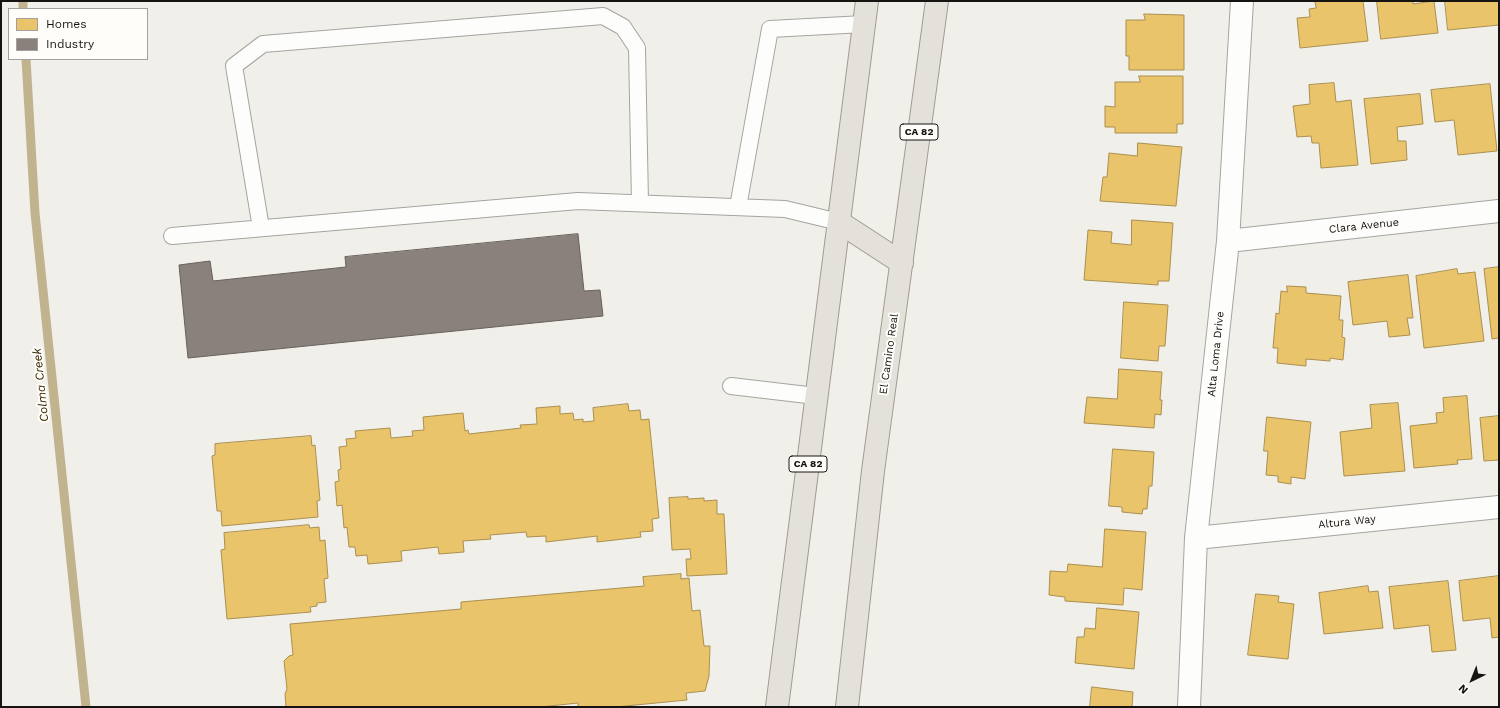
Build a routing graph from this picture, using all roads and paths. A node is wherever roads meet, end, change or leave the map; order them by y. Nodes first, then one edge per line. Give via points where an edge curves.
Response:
1 (866, 1) edge
2 (937, 1) edge
3 (1242, 1) edge
4 (864, 24) junction
5 (640, 203) junction
6 (738, 207) junction
7 (1499, 211) edge
8 (839, 222) junction
9 (261, 228) junction
10 (172, 236) dead end
11 (1228, 241) junction
12 (902, 263) junction
13 (731, 386) dead end
14 (816, 396) junction
15 (1499, 507) edge
16 (1196, 538) junction
17 (777, 707) edge
18 (847, 707) edge
19 (1189, 707) edge

1 - 4 main road, CA 82
2 - 12 main road, El Camino Real / CA 82
3 - 11 street, Alta Loma Drive
4 - 6 lane via 770,29
4 - 8 main road, CA 82
5 - 6 lane
5 - 9 lane via 578,201
5 - 9 lane via 637,48 623,27 603,16 263,44 234,66
6 - 8 lane via 785,209
7 - 11 street, Clara Avenue
8 - 12 main road
8 - 14 main road, CA 82
9 - 10 lane
11 - 16 street, Alta Loma Drive
12 - 18 main road, El Camino Real / CA 82 via 873,472
13 - 14 lane
14 - 17 main road, CA 82
15 - 16 street, Altura Way
16 - 19 street, Alta Loma Drive

